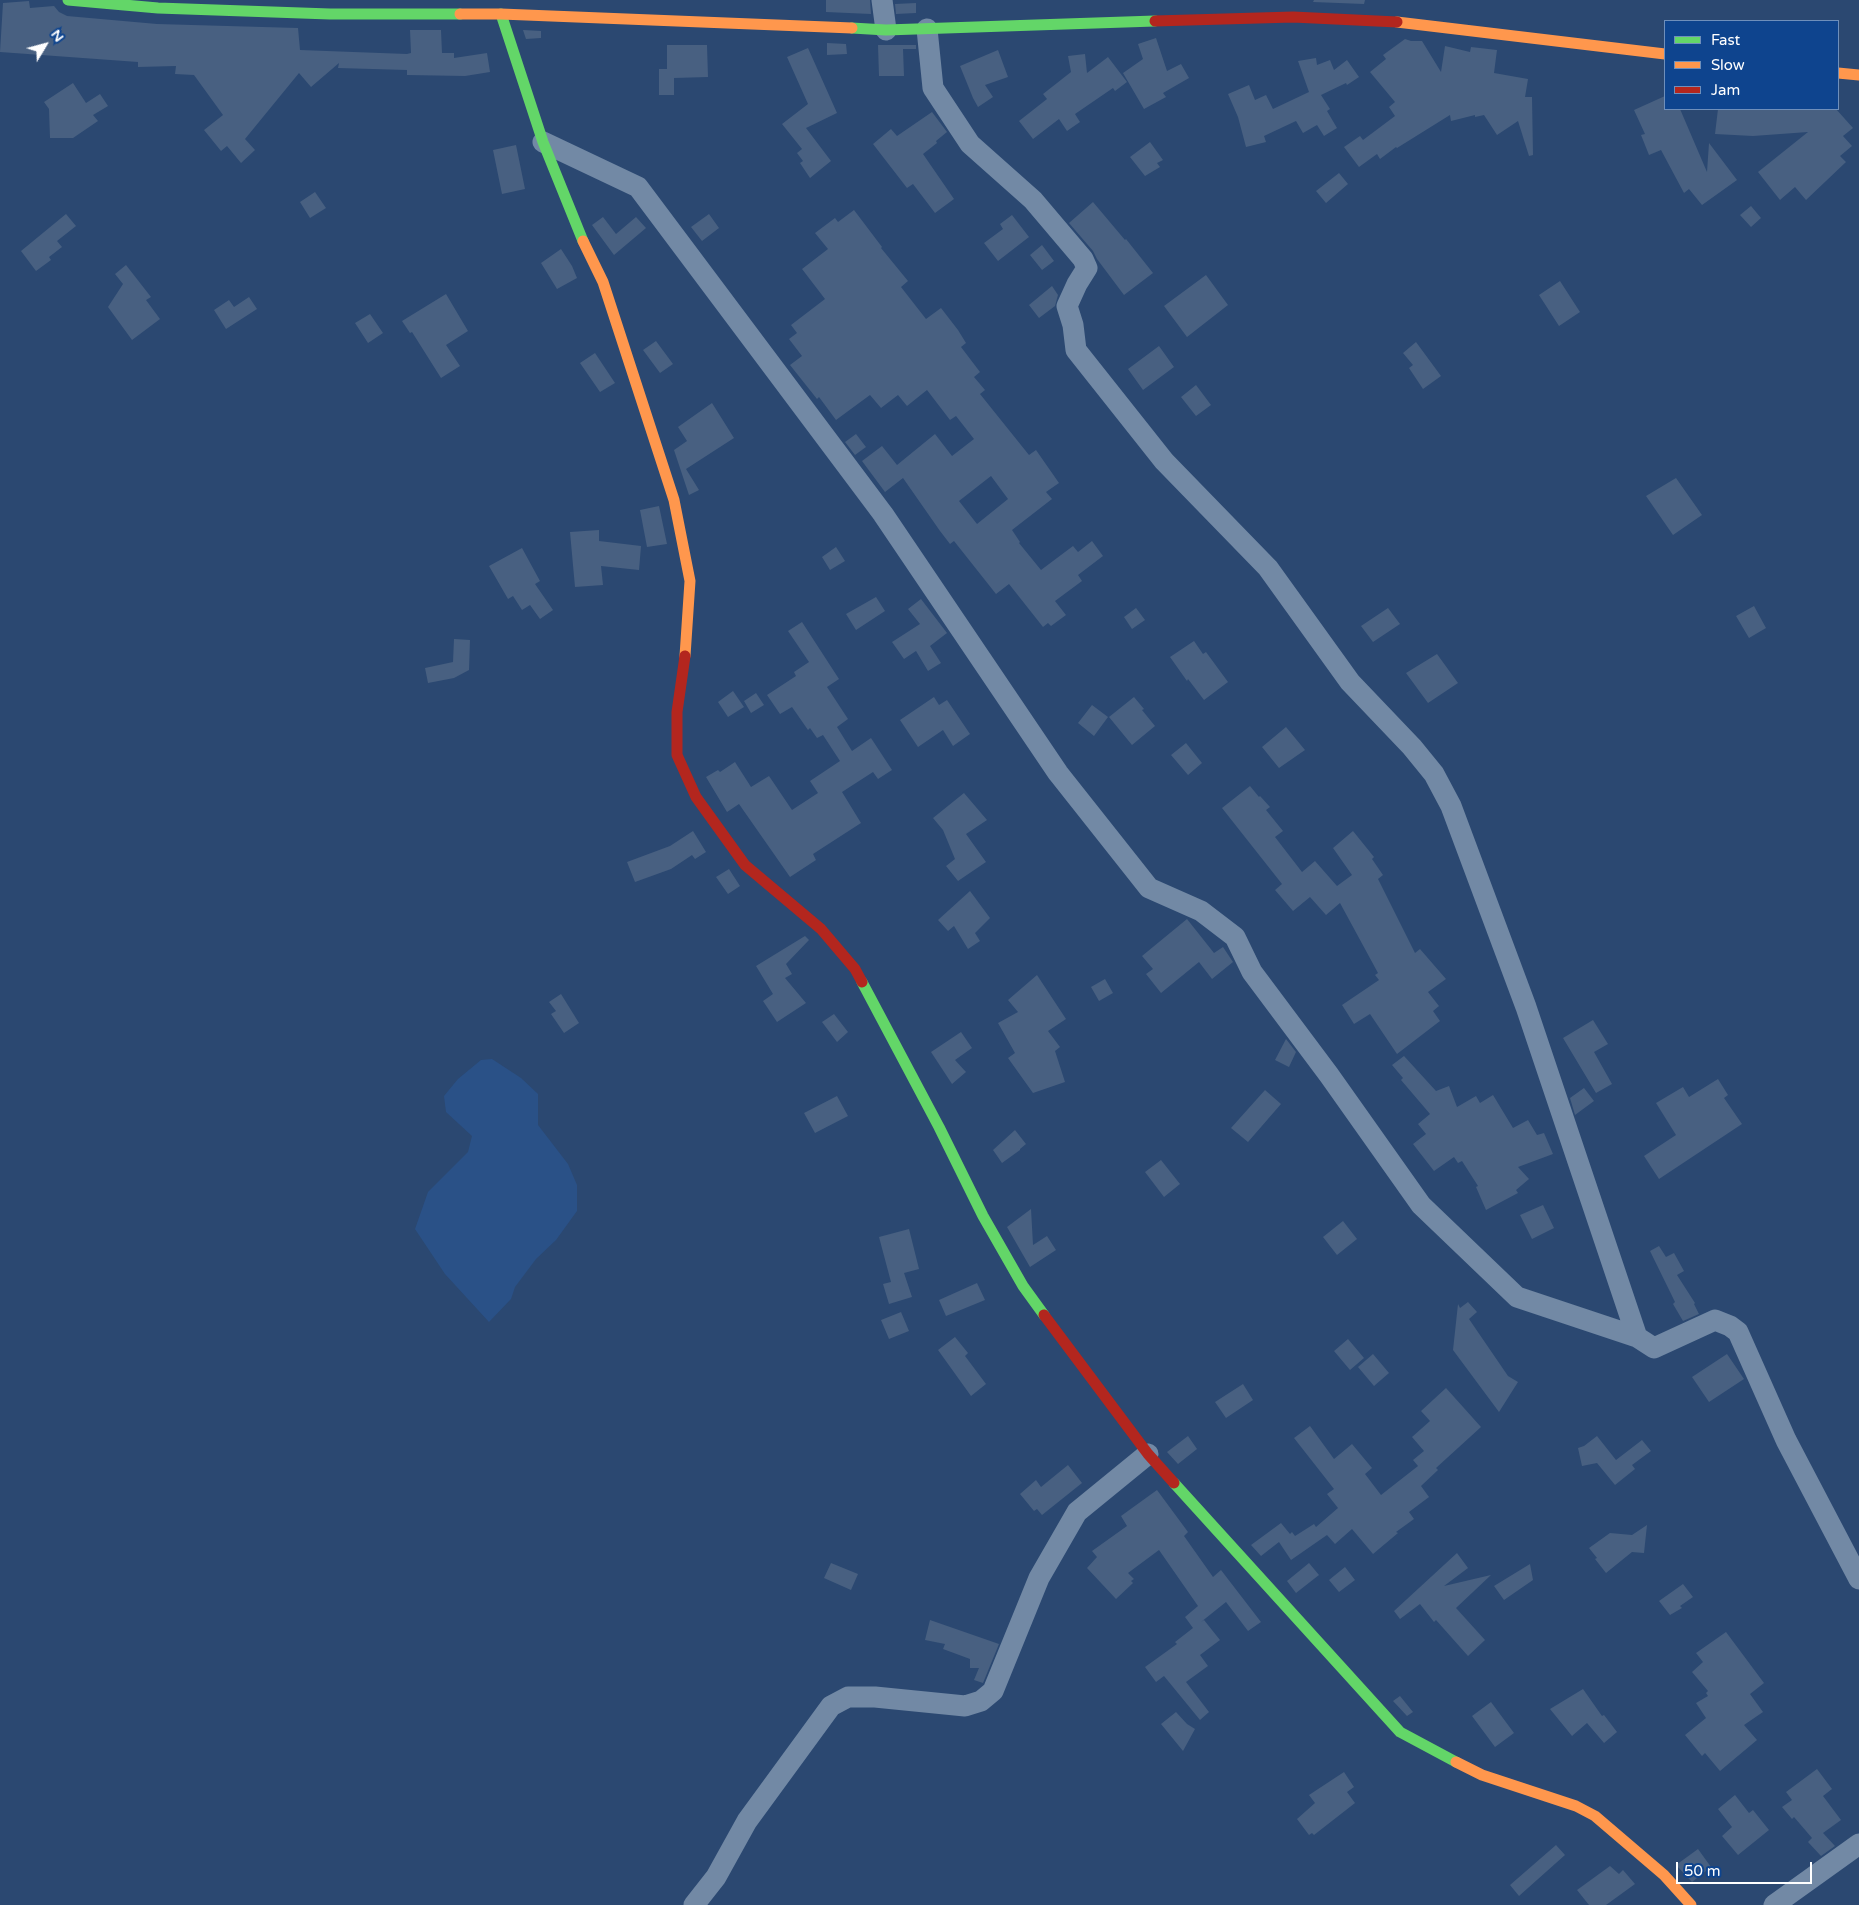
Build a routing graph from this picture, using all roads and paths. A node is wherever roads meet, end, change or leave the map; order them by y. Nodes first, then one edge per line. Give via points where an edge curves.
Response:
1 (68, 0) edge
2 (882, 0) edge
3 (501, 14) junction
4 (927, 29) junction
5 (886, 30) junction
6 (1664, 54) edge
7 (1839, 73) edge
8 (1859, 75) edge
9 (542, 142) junction
10 (1637, 1337) junction
11 (1148, 1454) junction
12 (1859, 1579) edge
13 (1859, 1844) edge
14 (694, 1905) edge
15 (1691, 1905) edge
16 (1774, 1905) edge

1 - 3 street via 158,8 330,14
2 - 5 street
3 - 5 street
3 - 9 street
4 - 5 street
4 - 6 street via 1293,16 1389,21
4 - 10 street via 933,88 970,144 1033,200 1083,259 1087,268 1067,306 1076,350 1164,461 1268,568 1350,682 1434,774 1451,806 1526,1007
7 - 8 street
9 - 10 street via 638,187 883,514 1058,773 1149,888 1201,911 1235,937 1252,972 1421,1205 1517,1297
9 - 11 street via 579,234 603,282 674,500 690,582 677,712 678,756 696,797 745,865 821,929 854,970 1023,1286
10 - 12 street via 1654,1348 1715,1320 1738,1332 1786,1440
11 - 14 street via 1077,1512 1038,1578 993,1691 980,1701 965,1706 848,1697 831,1706 747,1821 716,1877
11 - 15 street via 1400,1732 1482,1775 1576,1806 1596,1816 1664,1875
13 - 16 street

